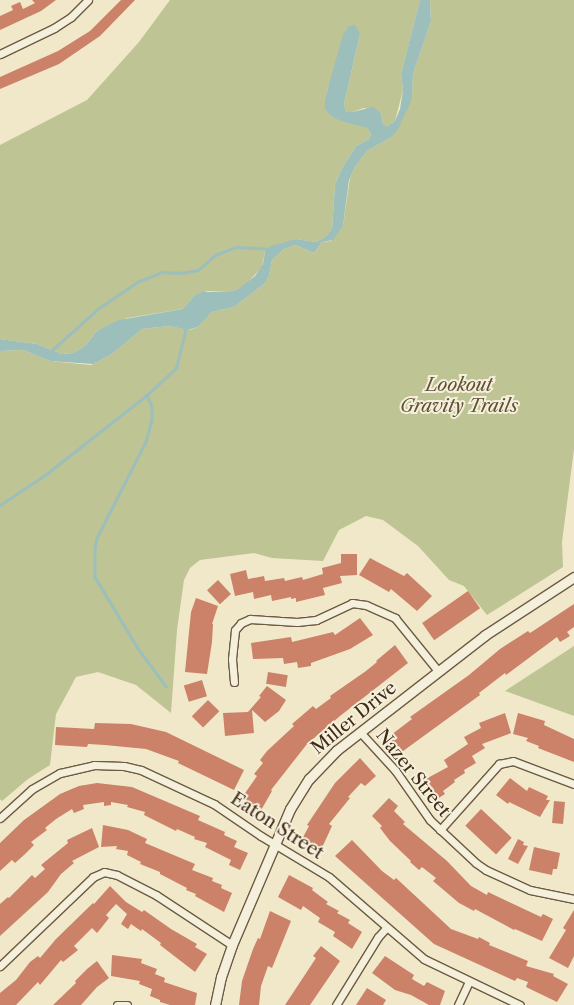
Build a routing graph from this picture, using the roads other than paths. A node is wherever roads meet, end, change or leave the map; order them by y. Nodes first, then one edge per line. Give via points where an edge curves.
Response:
1 (88, 0) edge
2 (0, 54) edge
3 (574, 577) edge
4 (438, 671) junction
5 (234, 682) dead end
6 (360, 732) junction
7 (574, 784) edge
8 (0, 818) edge
9 (440, 830) junction
10 (274, 844) junction
11 (574, 898) edge
12 (387, 927) junction
13 (232, 945) junction
14 (0, 966) edge
15 (469, 981) junction
16 (117, 1005) edge
17 (127, 1005) edge
18 (215, 1005) edge
19 (336, 1005) edge
20 (458, 1005) edge
21 (520, 1005) edge

1 - 2 street via 54,28
3 - 4 street, Miller Drive via 499,625
4 - 5 street via 395,618 366,605 352,603 316,620 250,619 241,623 235,630
4 - 6 street, Miller Drive
6 - 9 street, Nazer Street via 395,770 420,809
6 - 10 street, Miller Drive via 325,760 309,779
7 - 9 street via 513,761 499,764
8 - 10 street, Eaton Street via 32,789 60,773 94,765 124,766 157,776 214,804
9 - 11 street, Nazer Street via 486,870 530,890
10 - 12 street, Eaton Street via 329,877
10 - 13 street, Miller Drive
12 - 15 street, Eaton Street via 416,954
12 - 19 street
13 - 14 street via 156,894 104,872 94,877
13 - 18 street, Miller Drive via 220,977
15 - 20 street
15 - 21 street, Eaton Street
16 - 17 street

